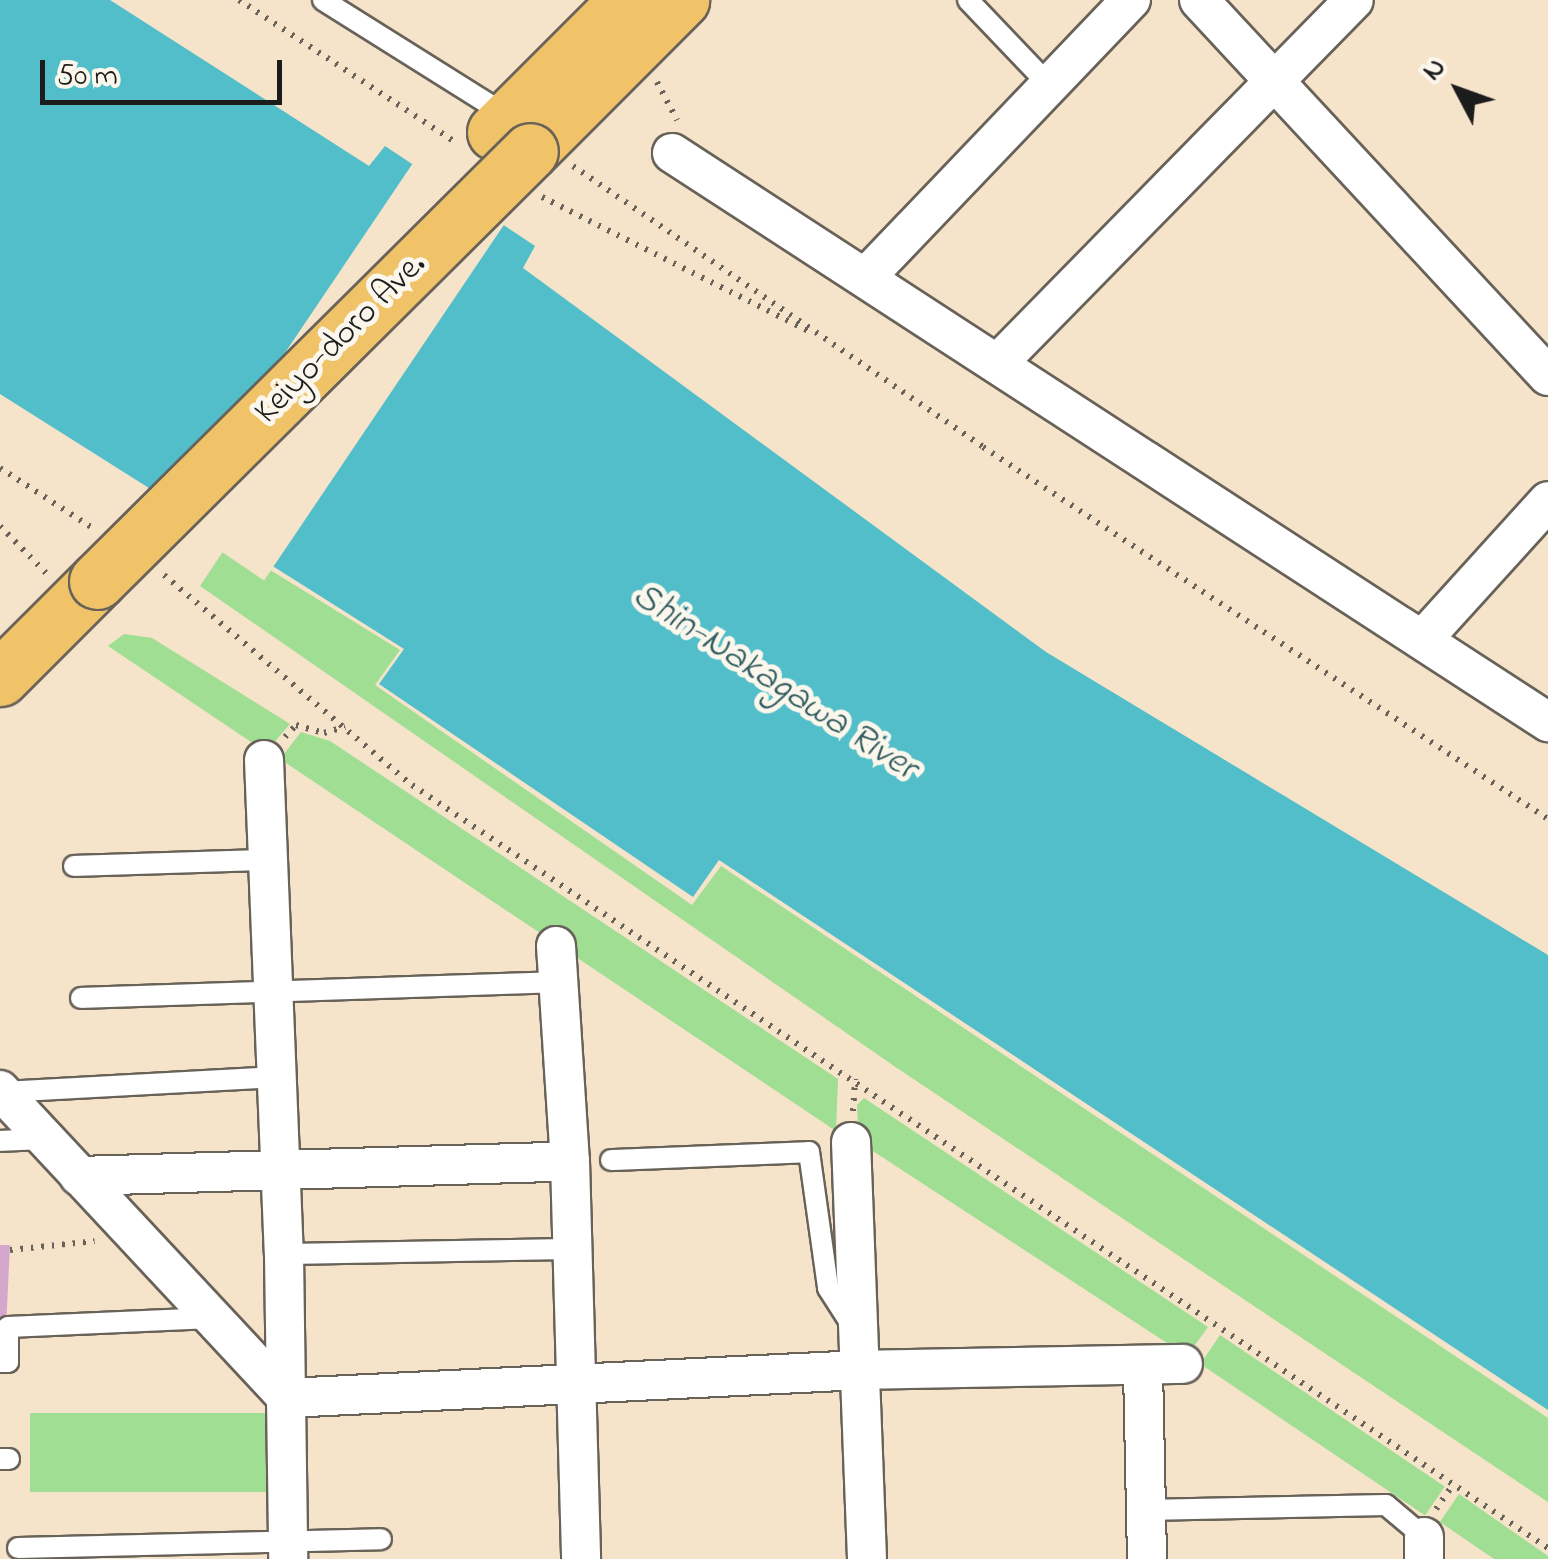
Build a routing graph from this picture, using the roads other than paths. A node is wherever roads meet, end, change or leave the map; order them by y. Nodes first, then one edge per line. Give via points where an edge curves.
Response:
1 (323, 0) edge
2 (627, 0) edge
3 (681, 0) edge
4 (968, 0) edge
5 (1131, 0) edge
6 (1200, 0) edge
7 (1354, 0) edge
8 (1275, 81) junction
9 (1049, 86) junction
10 (523, 138) junction
11 (672, 152) dead end
12 (865, 278) junction
13 (998, 363) junction
14 (1548, 376) edge
15 (1548, 500) edge
16 (78, 564) junction
17 (0, 627) edge
18 (1423, 639) junction
19 (0, 678) edge
20 (1548, 722) edge
21 (264, 760) road end
22 (268, 860) junction
23 (74, 866) dead end
24 (558, 964) joint
25 (274, 993) junction
26 (81, 998) dead end
27 (277, 1077) junction
28 (1, 1091) edge
29 (46, 1140) junction
30 (0, 1141) edge
31 (851, 1142) dead end
32 (612, 1160) dead end
33 (570, 1161) junction
34 (281, 1169) junction
35 (80, 1176) junction
36 (572, 1249) junction
37 (284, 1254) junction
38 (212, 1318) junction
39 (862, 1354) junction
40 (0, 1362) edge
41 (1183, 1364) dead end
42 (1143, 1368) junction
43 (572, 1382) junction
44 (286, 1398) junction
45 (1146, 1510) junction
46 (380, 1539) dead end
47 (18, 1548) dead end
48 (1424, 1548) edge
49 (288, 1550) edge
50 (580, 1559) edge
51 (867, 1559) edge
52 (1147, 1559) edge

1 - 10 lane
2 - 10 highway, Keiyo-doro Ave.
3 - 10 highway, Keiyo-doro Ave.
4 - 9 lane
5 - 9 street
6 - 8 street
7 - 8 street
8 - 13 street
8 - 14 street
9 - 12 street
10 - 16 highway, Keiyo-doro Ave., bridge
11 - 12 street
12 - 13 street
13 - 18 street
15 - 18 street
16 - 17 highway, Keiyo-doro Ave.
16 - 19 highway, Keiyo-doro Ave.
18 - 20 street
21 - 22 street
22 - 23 lane
22 - 25 street
24 - 25 lane
24 - 33 street
25 - 26 lane
25 - 27 street
27 - 28 lane
27 - 34 street
28 - 29 street
29 - 30 lane
29 - 35 street
31 - 39 street
32 - 39 lane via 809,1152 828,1288
33 - 34 street
33 - 36 street
34 - 35 street
34 - 37 street
35 - 38 street
36 - 37 lane
36 - 43 street
37 - 44 street
38 - 40 lane via 8,1327 8,1362
38 - 44 street
39 - 42 street
39 - 43 street
39 - 51 street
41 - 42 street
42 - 45 street
43 - 44 street
43 - 50 street
44 - 49 street
45 - 48 lane via 1386,1506
45 - 52 street
46 - 49 lane
47 - 49 lane

